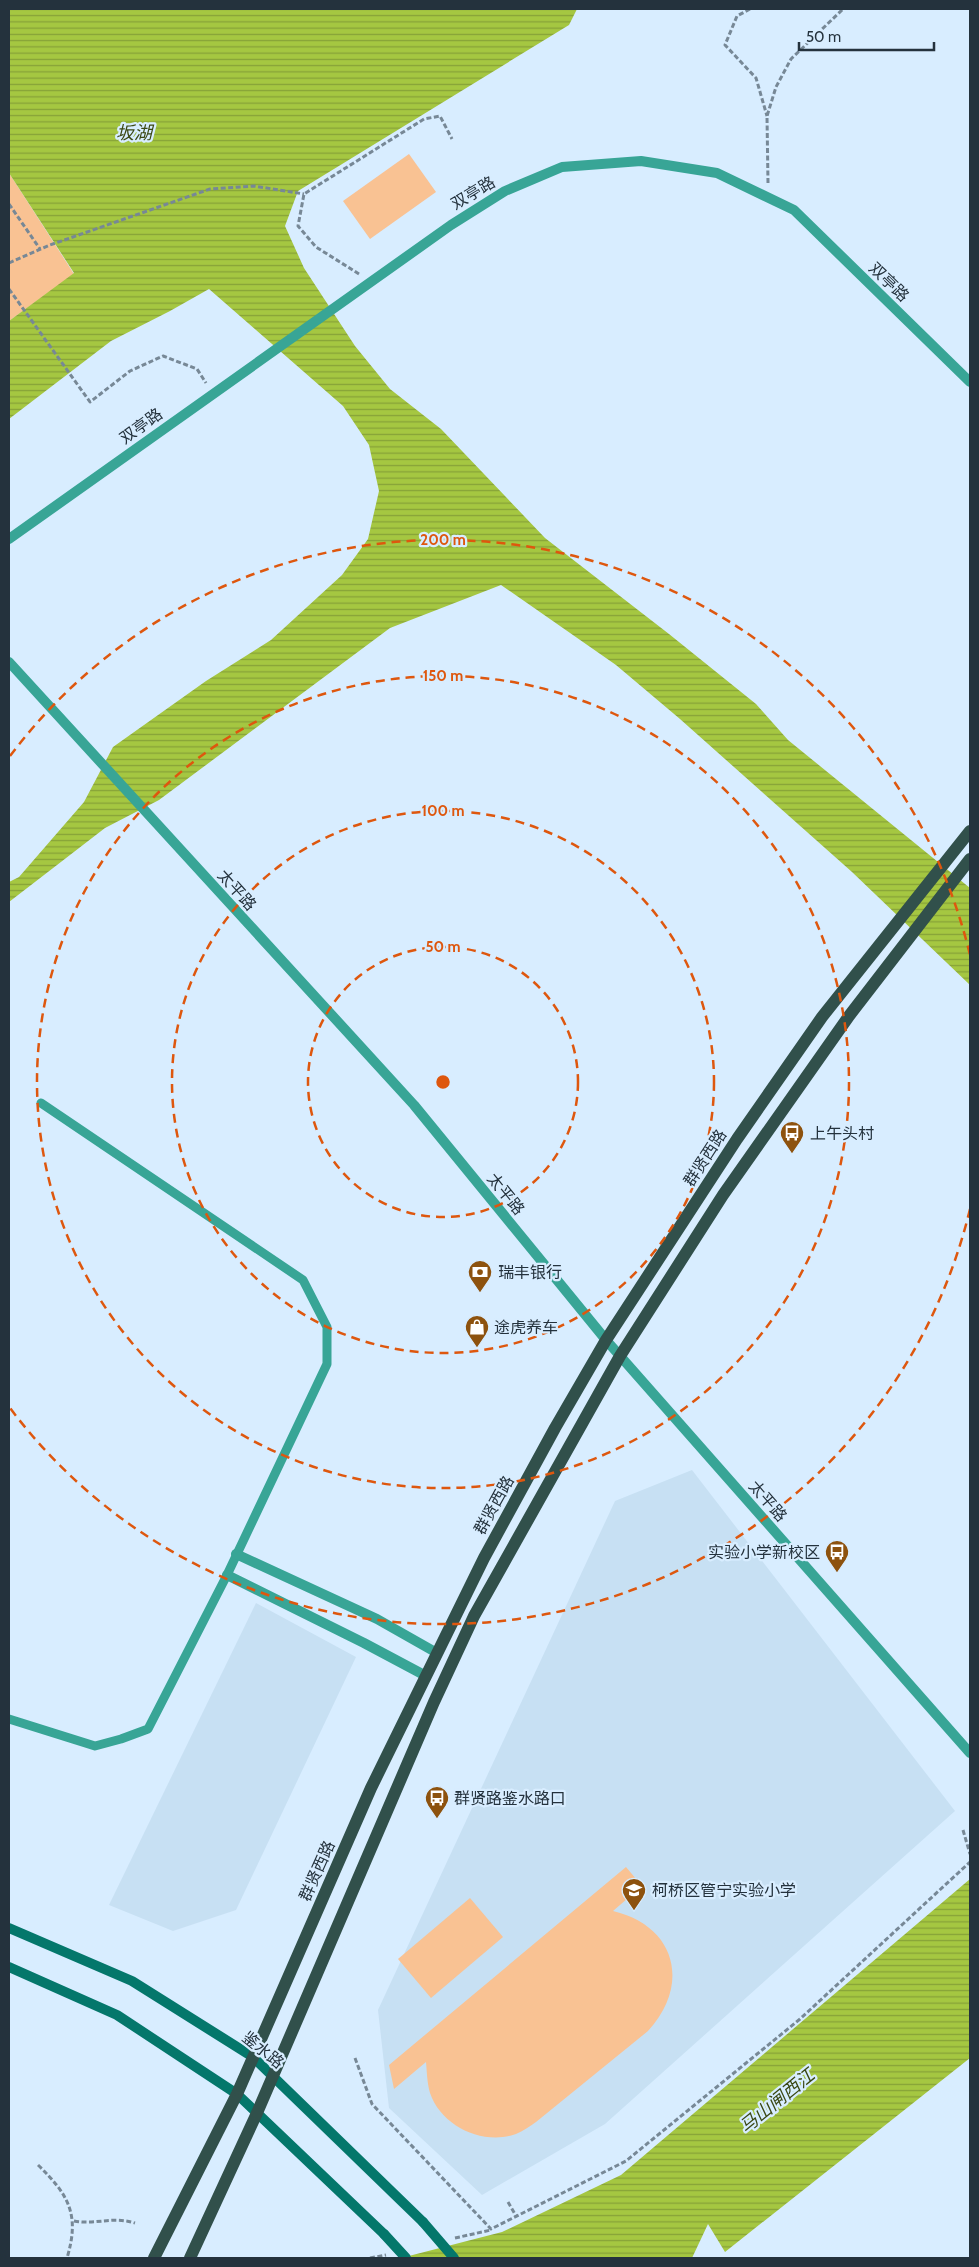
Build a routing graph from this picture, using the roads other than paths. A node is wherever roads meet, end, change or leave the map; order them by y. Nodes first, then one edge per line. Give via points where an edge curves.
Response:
1 (970, 382) edge
2 (9, 539) edge
3 (9, 662) edge
4 (970, 831) edge
5 (970, 859) edge
6 (41, 1102) dead end
7 (606, 1340) junction
8 (620, 1356) junction
9 (236, 1554) junction
10 (227, 1575) junction
11 (437, 1653) junction
12 (426, 1676) junction
13 (9, 1719) edge
14 (970, 1753) edge
15 (9, 1928) edge
16 (9, 1967) edge
17 (253, 2057) junction
18 (273, 2076) junction
19 (237, 2094) junction
20 (257, 2113) junction
21 (154, 2258) edge
22 (190, 2258) edge
23 (406, 2258) edge
24 (454, 2258) edge

1 - 2 street, 双亭路 via 794,210 716,173 641,161 562,167 505,191 451,225
3 - 7 street, 太平路 via 414,1105
4 - 7 main road, 群贤西路 via 822,1017 737,1139
5 - 8 main road via 849,1016 723,1195
6 - 9 lane via 303,1280 327,1326 327,1364
7 - 8 street, 太平路
7 - 11 main road, 群贤西路 via 484,1558
8 - 14 street, 太平路
8 - 18 main road via 474,1616
9 - 10 lane
9 - 11 street via 377,1619
10 - 12 street
10 - 13 lane via 148,1729 95,1746
11 - 12 main road, 群贤西路
12 - 17 main road, 群贤西路 via 371,1788
15 - 17 street, 鉴水路 via 132,1981
16 - 19 street via 117,2015
17 - 18 street, 鉴水路
17 - 19 main road, 群贤西路
18 - 20 main road
18 - 24 street, 鉴水路, bridge via 423,2222
19 - 20 street
19 - 21 main road, 群贤西路
20 - 22 main road
20 - 23 street, bridge

